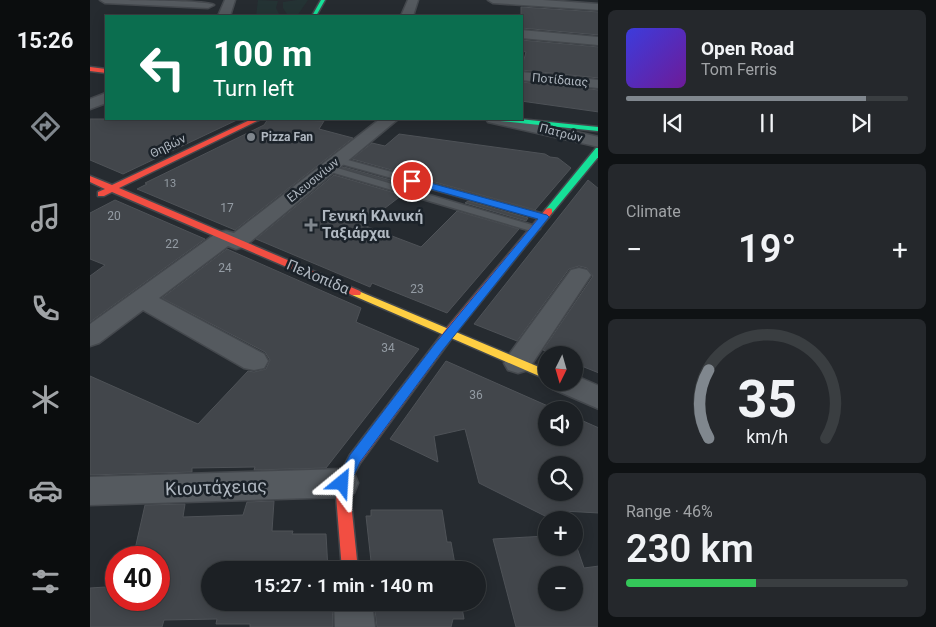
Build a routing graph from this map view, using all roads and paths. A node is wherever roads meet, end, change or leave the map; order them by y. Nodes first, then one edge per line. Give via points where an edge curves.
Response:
1 (105, 0) edge
2 (230, 0) edge
3 (323, 0) edge
4 (413, 0) edge
5 (493, 0) edge
6 (542, 1) edge
7 (208, 6) dead end
8 (598, 7) edge
9 (224, 15) edge
10 (315, 15) edge
11 (407, 15) edge
12 (526, 31) edge
13 (598, 41) edge
14 (90, 70) edge
15 (105, 71) edge
16 (523, 76) edge
17 (90, 79) edge
18 (105, 81) edge
19 (598, 84) edge
20 (105, 98) edge
21 (90, 104) edge
22 (255, 120) edge
23 (389, 120) edge
24 (499, 120) edge
25 (510, 120) edge
26 (598, 129) edge
27 (598, 142) edge
28 (598, 150) edge
29 (332, 164) junction
30 (110, 172) dead end
31 (91, 180) edge
32 (112, 188) junction
33 (90, 199) edge
34 (544, 217) junction
35 (535, 228) junction
36 (231, 239) junction
37 (579, 275) dead end
38 (141, 299) junction
39 (450, 332) junction
40 (90, 336) edge
41 (254, 361) dead end
42 (518, 363) junction
43 (538, 372) edge
44 (583, 391) edge
45 (598, 398) edge
46 (342, 483) junction
47 (90, 491) edge
48 (349, 561) edge
49 (354, 611) edge
50 (355, 627) edge

1 - 7 street
2 - 9 street
3 - 10 street
4 - 11 street
5 - 6 street
6 - 8 street
6 - 12 street
12 - 13 street
14 - 15 street
16 - 19 street, Ποτίδαιας
17 - 18 street
20 - 21 street
22 - 32 street, Θηβών
23 - 29 street, Ελευσινίων
24 - 27 street, Πατρών
25 - 26 street
28 - 34 street
29 - 34 lane
29 - 35 lane
29 - 36 street, Ελευσινίων
30 - 31 street
31 - 32 street, Πελοπίδα
32 - 33 street, Θηβών
32 - 36 street, Πελοπίδα
34 - 35 street
35 - 39 street
36 - 38 street, Ελευσινίων
36 - 39 street, Πελοπίδα
37 - 42 street
38 - 40 street, Ελευσινίων
38 - 41 street
39 - 42 street, Πελοπίδα
39 - 46 street via 355,459
42 - 43 street, Πελοπίδα
44 - 45 street
46 - 47 street, Κιουτάχειας
46 - 48 street
49 - 50 street

